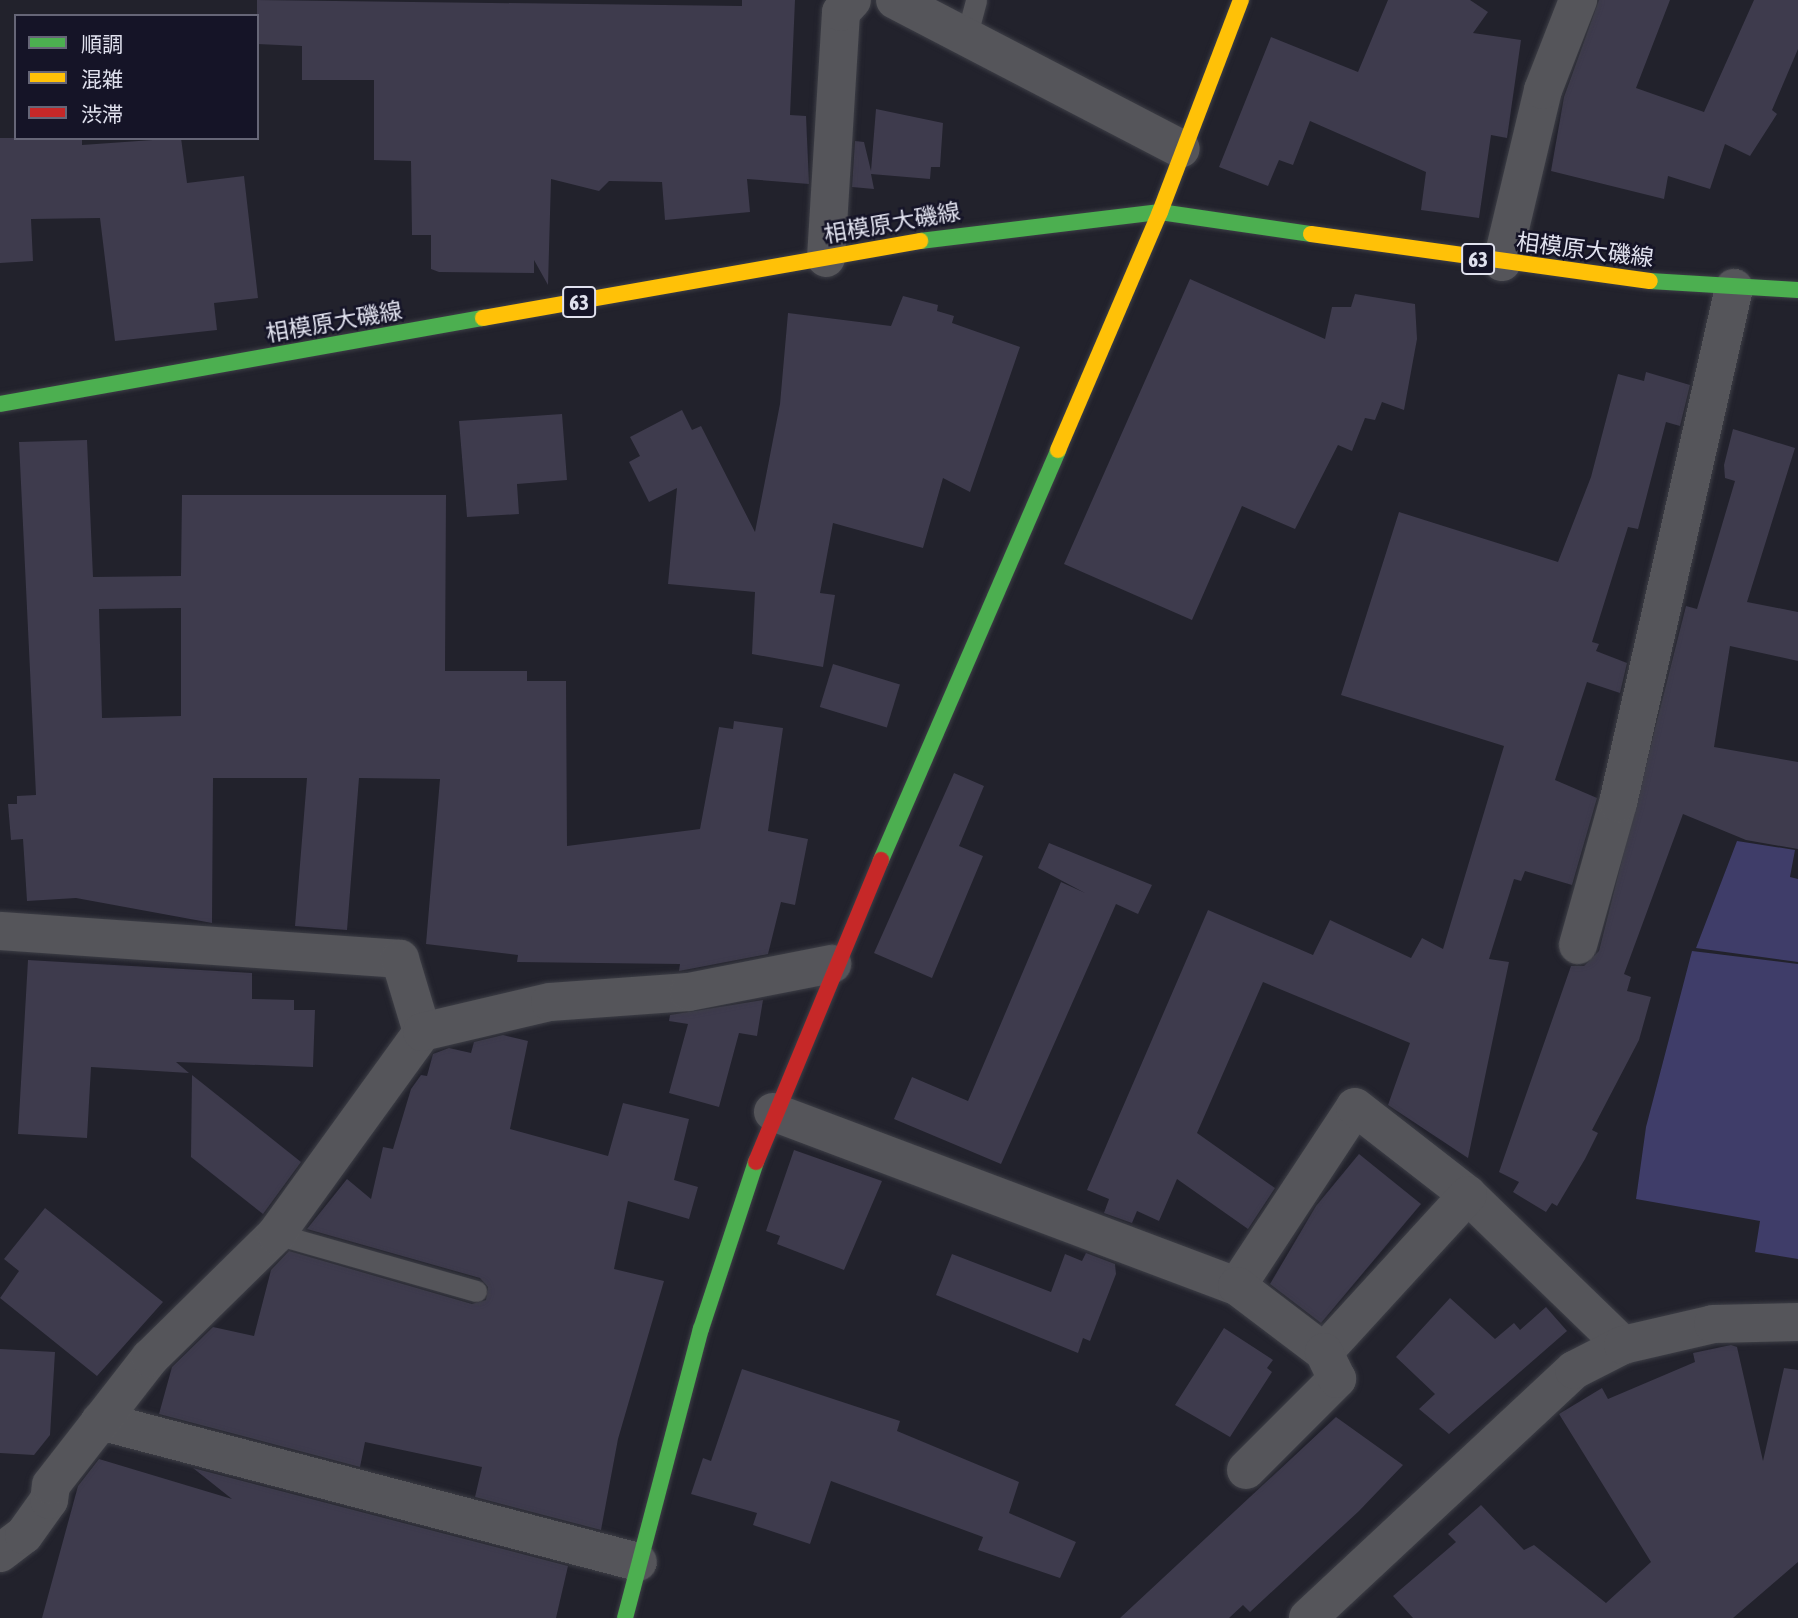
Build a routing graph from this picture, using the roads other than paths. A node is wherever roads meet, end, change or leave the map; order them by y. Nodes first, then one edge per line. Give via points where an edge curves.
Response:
1 (852, 0) edge
2 (895, 0) edge
3 (976, 0) edge
4 (1241, 0) edge
5 (1578, 0) edge
6 (966, 38) junction
7 (1181, 149) junction
8 (1160, 212) junction
9 (826, 258) junction
10 (1502, 262) junction
11 (1734, 288) junction
12 (1798, 290) edge
13 (0, 404) edge
14 (0, 931) edge
15 (1577, 945) dead end
16 (832, 964) junction
17 (422, 1032) junction
18 (773, 1112) junction
19 (1468, 1195) junction
20 (276, 1234) junction
21 (1237, 1286) junction
22 (476, 1291) dead end
23 (1798, 1322) edge
24 (1623, 1345) junction
25 (1324, 1352) junction
26 (100, 1421) junction
27 (1246, 1470) dead end
28 (0, 1553) edge
29 (638, 1562) junction
30 (625, 1618) edge
31 (1308, 1618) edge

1 - 9 street via 841,12
2 - 6 street
3 - 6 lane
4 - 7 main road
5 - 10 street via 1543,90
6 - 7 street
7 - 8 main road
8 - 9 main road, 相模原大磯線 / 63 via 1041,222
8 - 10 main road, 相模原大磯線 / 63
8 - 16 main road
9 - 13 main road, 相模原大磯線 / 63
10 - 11 main road, 相模原大磯線 / 63
11 - 12 main road, 相模原大磯線 / 63
11 - 15 street via 1618,803
14 - 17 street via 400,959
16 - 17 street via 689,992 550,1002
16 - 18 main road
17 - 20 street
18 - 21 street
18 - 29 main road via 701,1329
19 - 21 street via 1354,1107
19 - 24 street
19 - 25 street
20 - 22 lane
20 - 26 street via 150,1358
21 - 25 street
23 - 24 street via 1713,1324
24 - 31 street via 1564,1379
25 - 27 street via 1337,1379
26 - 28 street via 51,1485 49,1500 24,1535
26 - 29 street
29 - 30 main road

